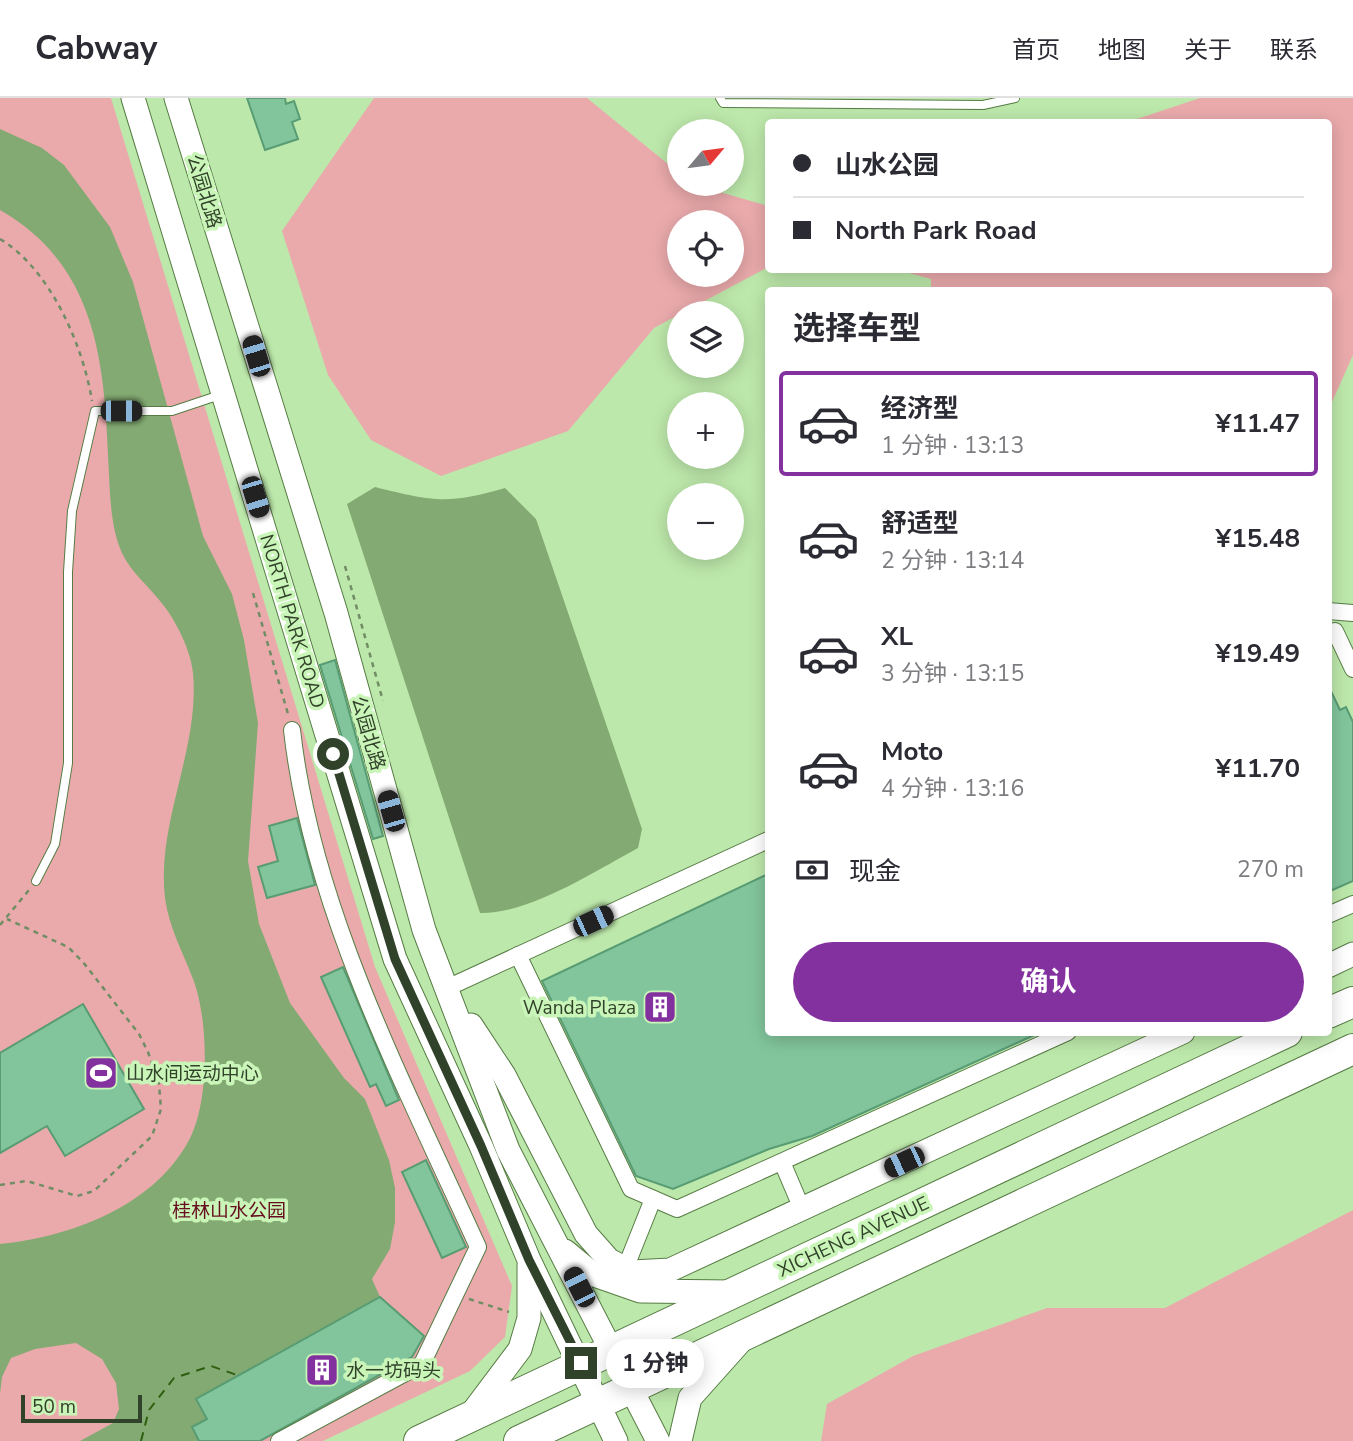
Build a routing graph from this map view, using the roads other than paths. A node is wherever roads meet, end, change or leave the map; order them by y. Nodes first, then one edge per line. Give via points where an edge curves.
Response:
1 (133, 98) edge
2 (176, 98) edge
3 (720, 98) edge
4 (1014, 98) edge
5 (786, 101) edge
6 (869, 101) edge
7 (949, 101) edge
8 (224, 394) junction
9 (1332, 611) edge
10 (1353, 613) edge
11 (1335, 631) dead end
12 (1353, 669) edge
13 (292, 730) road end
14 (765, 841) edge
15 (36, 881) road end
16 (1353, 904) edge
17 (1332, 913) edge
18 (1353, 954) edge
19 (518, 955) junction
20 (1332, 964) edge
21 (447, 988) junction
22 (1353, 1002) edge
23 (1332, 1011) edge
24 (1059, 1036) edge
25 (1174, 1036) edge
26 (1278, 1036) edge
27 (1353, 1049) edge
28 (782, 1162) junction
29 (653, 1199) junction
30 (802, 1209) junction
31 (558, 1246) junction
32 (529, 1260) junction
33 (625, 1269) junction
34 (733, 1292) junction
35 (750, 1330) junction
36 (611, 1349) junction
37 (581, 1363) junction
38 (631, 1386) junction
39 (597, 1402) junction
40 (468, 1417) junction
41 (279, 1441) edge
42 (419, 1441) edge
43 (519, 1441) edge
44 (616, 1441) edge
45 (658, 1441) edge
46 (680, 1441) edge

1 - 8 main road, NORTH PARK ROAD
2 - 21 main road, 公园北路 via 335,613 424,930
3 - 5 lane via 723,103
4 - 7 lane via 983,105
5 - 6 lane
6 - 7 lane
8 - 15 lane via 172,411 95,411 72,511 68,763 61,820
8 - 32 main road, NORTH PARK ROAD via 395,959
9 - 10 street
11 - 12 street
13 - 41 street via 296,765 346,953 478,1247 422,1364
14 - 19 street
16 - 17 street
18 - 20 main road
19 - 21 street
19 - 29 street via 631,1189
21 - 31 main road, 公园北路 via 508,1150
21 - 33 main road via 504,1075 586,1234 609,1260
22 - 23 highway
24 - 28 street
25 - 30 main road
26 - 34 highway, XICHENG AVENUE
27 - 35 highway
28 - 29 street via 677,1209
28 - 30 street
29 - 33 street
30 - 33 main road via 670,1270
31 - 34 main road via 594,1275 640,1291
31 - 36 main road, 公园北路
32 - 37 main road, NORTH PARK ROAD
32 - 40 main road via 529,1318 520,1349
34 - 36 highway, XICHENG AVENUE
35 - 38 highway
35 - 46 main road via 690,1398
36 - 37 highway, XICHENG AVENUE
36 - 38 main road, 公园北路
37 - 39 main road, NORTH PARK ROAD
37 - 40 highway, XICHENG AVENUE
38 - 39 highway
38 - 45 main road, 公园北路
39 - 43 highway
39 - 44 main road, NORTH PARK ROAD
40 - 42 highway, XICHENG AVENUE

